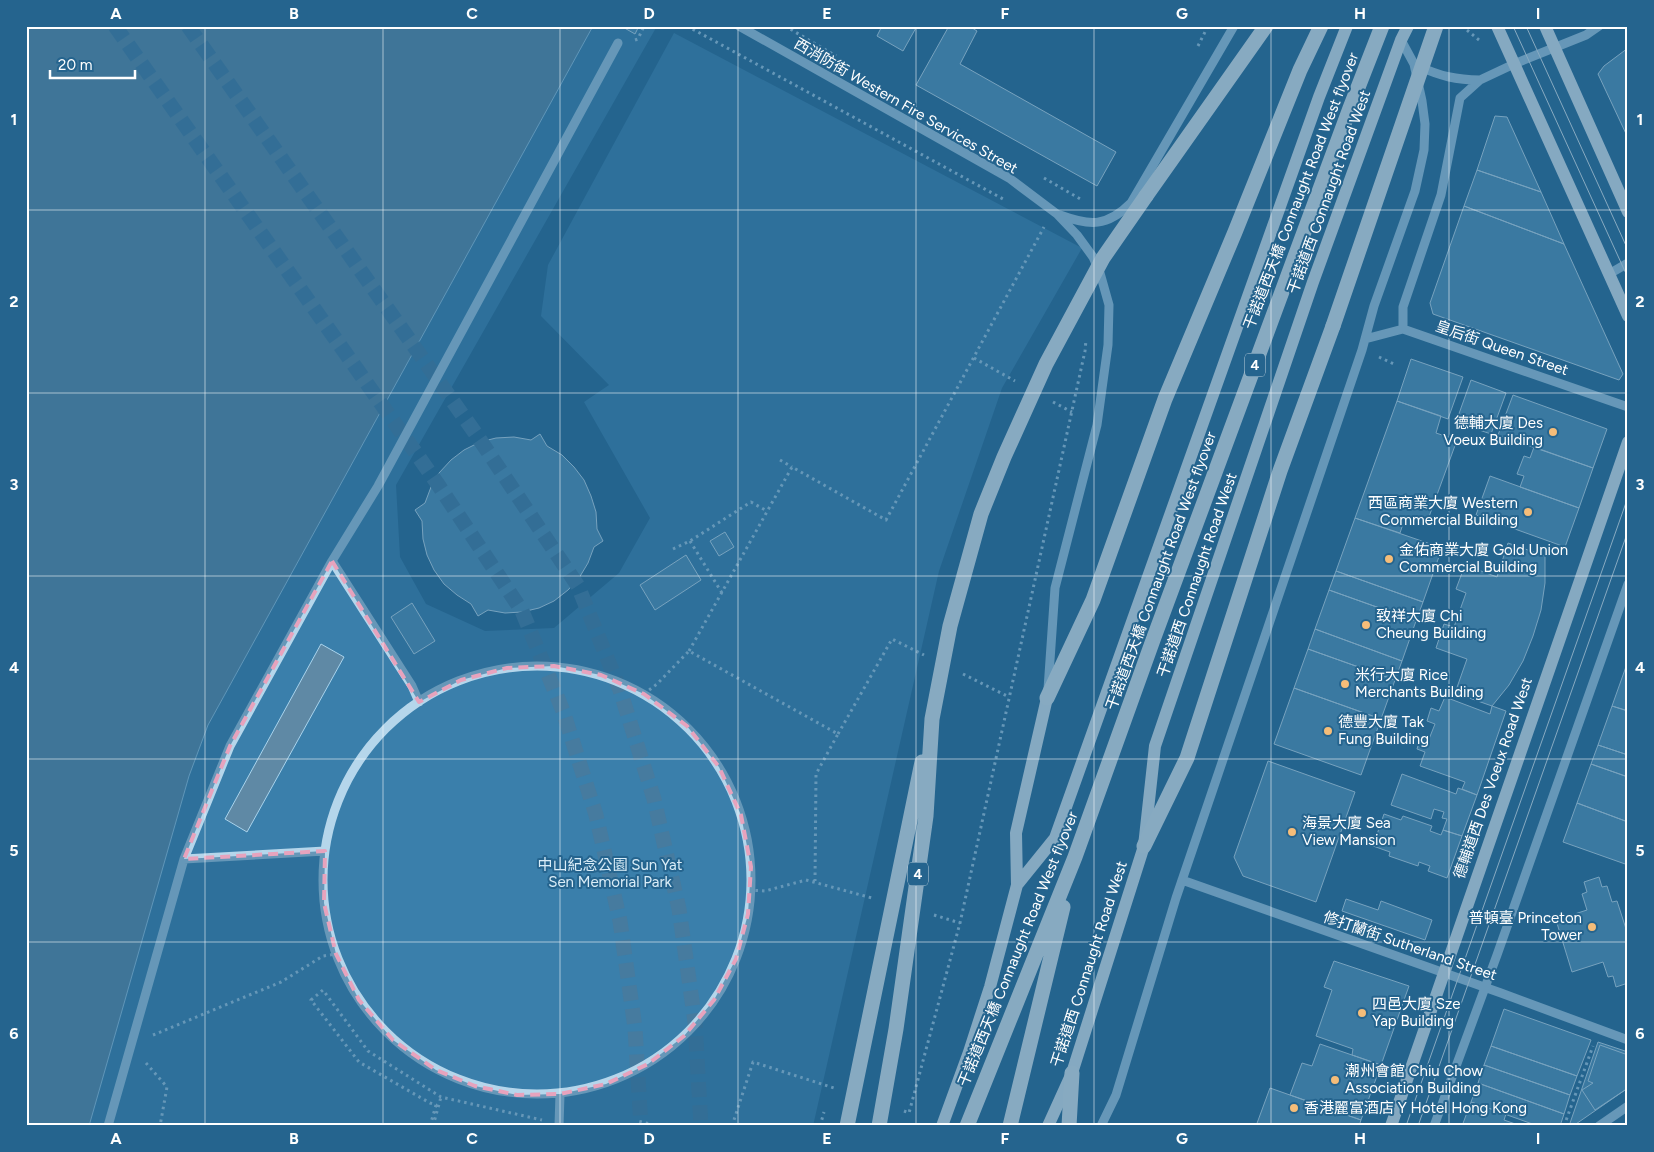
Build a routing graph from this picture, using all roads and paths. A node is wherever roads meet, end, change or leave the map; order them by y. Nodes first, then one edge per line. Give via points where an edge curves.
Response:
1 (739, 26) edge
2 (785, 26) edge
3 (1208, 26) edge
4 (1234, 26) edge
5 (1266, 26) edge
6 (1320, 26) edge
7 (1347, 26) edge
8 (1382, 26) edge
9 (1408, 26) edge
10 (1436, 26) edge
11 (1462, 26) edge
12 (1497, 26) edge
13 (1545, 26) edge
14 (1599, 26) edge
15 (1401, 40) junction
16 (618, 43) dead end
17 (1484, 45) dead end
18 (1555, 48) junction
19 (1195, 51) dead end
20 (837, 56) dead end
21 (1414, 64) junction
22 (1514, 64) junction
23 (1480, 80) junction
24 (1044, 178) dead end
25 (1087, 203) dead end
26 (1628, 212) edge
27 (1057, 214) junction
28 (1046, 223) dead end
29 (1628, 263) edge
30 (1609, 274) junction
31 (1628, 316) edge
32 (1403, 329) junction
33 (1365, 338) junction
34 (1628, 407) edge
35 (1628, 442) edge
36 (780, 460) dead end
37 (792, 467) junction
38 (767, 511) junction
39 (690, 541) junction
40 (673, 549) dead end
41 (332, 561) junction
42 (1628, 584) edge
43 (722, 593) junction
44 (689, 651) junction
45 (926, 656) dead end
46 (959, 672) dead end
47 (644, 694) junction
48 (1009, 698) dead end
49 (1047, 698) junction
50 (419, 702) junction
51 (932, 719) junction
52 (838, 734) junction
53 (1144, 846) junction
54 (325, 851) junction
55 (1075, 857) junction
56 (184, 860) junction
57 (1182, 880) junction
58 (814, 881) junction
59 (1017, 885) junction
60 (749, 890) junction
61 (878, 900) dead end
62 (933, 915) dead end
63 (960, 923) dead end
64 (336, 954) junction
65 (1442, 973) junction
66 (1484, 987) junction
67 (1596, 1038) dead end
68 (1628, 1040) edge
69 (130, 1045) junction
70 (1072, 1073) junction
71 (836, 1089) dead end
72 (560, 1094) junction
73 (440, 1097) junction
74 (1628, 1106) edge
75 (900, 1110) dead end
76 (824, 1112) dead end
77 (909, 1113) dead end
78 (533, 1118) dead end
79 (108, 1126) edge
80 (160, 1126) edge
81 (431, 1126) edge
82 (559, 1126) edge
83 (637, 1126) edge
84 (658, 1126) edge
85 (732, 1126) edge
86 (820, 1126) edge
87 (847, 1126) edge
88 (879, 1126) edge
89 (942, 1126) edge
90 (968, 1126) edge
91 (1010, 1126) edge
92 (1048, 1126) edge
93 (1069, 1126) edge
94 (1101, 1126) edge
95 (1391, 1126) edge
96 (1434, 1126) edge
97 (1564, 1126) edge
98 (1599, 1126) edge

1 - 27 street, 西消防街 Western Fire Services Street via 1009,178
2 - 20 path
3 - 19 path
4 - 27 street, 西消防街 Western Fire Services Street via 1131,203 1118,216 1099,222 1080,222
5 - 51 highway, 4, bridge via 1103,258 1046,364 982,514 950,626
6 - 49 highway via 1147,446 1093,600
7 - 59 main road via 1055,838
8 - 55 highway, 干諾道西天橋 Connaught Road West flyover / 4
9 - 15 main road, 干諾道西 Connaught Road West
10 - 53 highway, bridge via 1280,471 1187,758
11 - 17 path
12 - 22 main road
13 - 18 main road
14 - 18 street
15 - 21 street
15 - 53 main road, 干諾道西 Connaught Road West via 1313,282 1155,746
16 - 41 street via 378,486
18 - 22 street
18 - 26 main road
21 - 23 street via 1458,80
21 - 33 street via 1425,124 1424,150 1415,191
22 - 23 street
22 - 30 main road
23 - 32 street via 1460,98 1441,195 1403,307
24 - 25 path
27 - 49 street, 西消防街 Western Fire Services Street via 1093,257 1109,305 1109,324 1097,425 1055,588
28 - 37 path via 886,520
29 - 30 street
30 - 31 main road
32 - 33 street
32 - 34 street, 皇后街 Queen Street
33 - 57 street
35 - 65 main road, 德輔道西 Des Voeux Road West
36 - 37 path
37 - 38 path
38 - 39 path via 751,502
38 - 43 path
39 - 40 path
39 - 43 path
41 - 50 street
41 - 56 street via 230,746
42 - 66 street
43 - 44 path
44 - 47 path
44 - 52 path
45 - 52 path via 892,639
46 - 48 path
47 - 50 street via 601,675 554,666 507,668 460,680
47 - 60 street via 687,726 719,767 741,815 750,867
49 - 59 main road via 1016,833
50 - 54 street via 384,730 356,766 336,807
51 - 87 highway, bridge
51 - 88 highway, 4, bridge via 926,816
52 - 58 path via 816,774
53 - 70 main road, 干諾道西 Connaught Road West
54 - 56 street
54 - 64 street via 324,903
55 - 90 highway, 干諾道西天橋 Connaught Road West flyover / 4
55 - 91 highway
56 - 69 street
57 - 65 street, 修打蘭街 Sutherland Street
57 - 94 street via 1116,1094
58 - 60 path via 806,880 765,891
58 - 61 path
59 - 89 main road via 990,987
60 - 72 street via 748,914 736,959 714,1000 684,1036 648,1064 606,1084
62 - 63 path
64 - 69 path via 323,956 281,982
64 - 72 street via 359,1000 393,1040 436,1070 475,1086 509,1093
65 - 66 street, 修打蘭街 Sutherland Street
65 - 95 main road, 德輔道西 Des Voeux Road West
66 - 68 street, 修打蘭街 Sutherland Street
66 - 96 street
67 - 97 path
69 - 79 street
69 - 80 path via 167,1087
70 - 92 main road, 干諾道西 Connaught Road West
70 - 93 highway
71 - 85 path via 753,1062
72 - 82 street
73 - 78 path
73 - 81 path
73 - 81 path via 368,1051 323,990 311,1000 359,1062 436,1105
74 - 98 street
75 - 77 path
76 - 86 path
83 - 84 path via 638,1120

